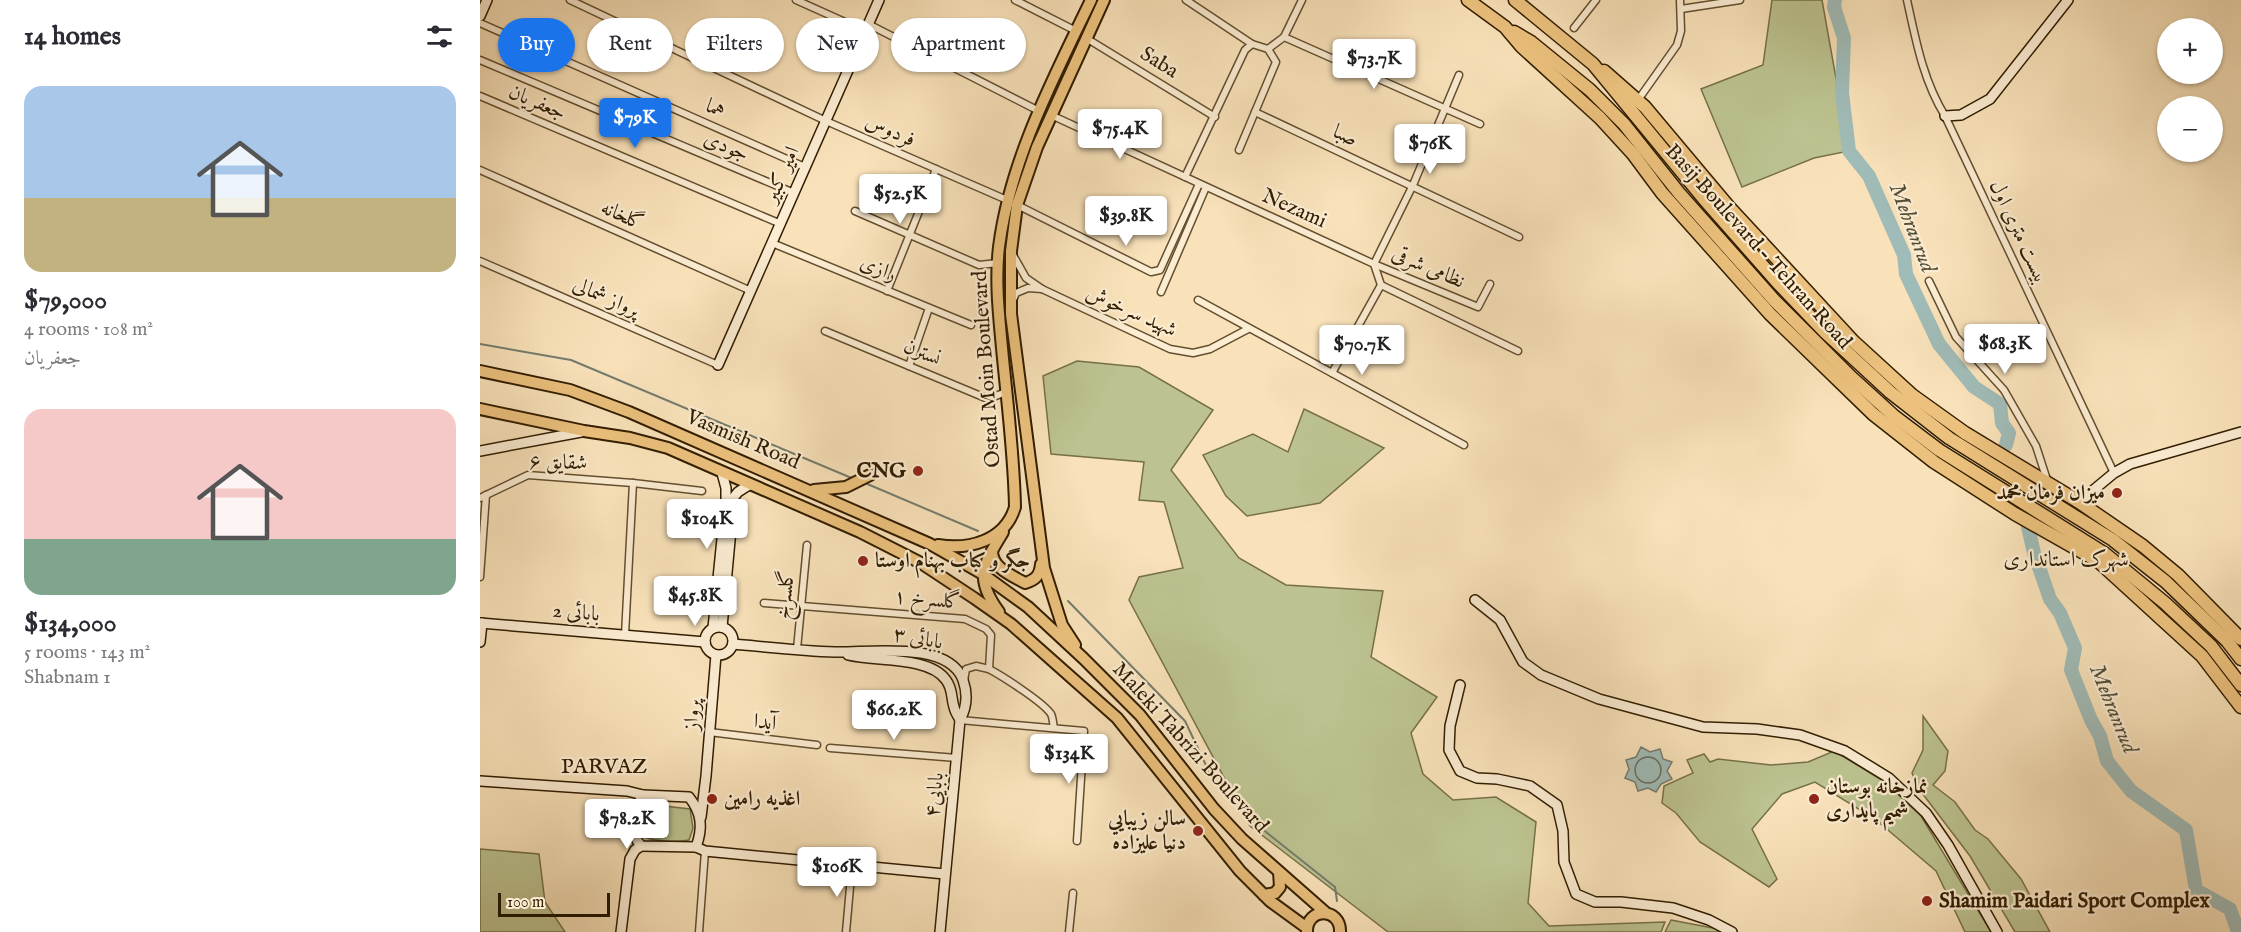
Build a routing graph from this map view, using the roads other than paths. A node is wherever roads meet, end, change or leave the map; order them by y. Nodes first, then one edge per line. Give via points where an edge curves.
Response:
1 (487, 0) edge
2 (570, 0) edge
3 (796, 0) edge
4 (879, 0) edge
5 (1015, 0) edge
6 (1086, 0) edge
7 (1090, 0) edge
8 (1104, 0) edge
9 (1110, 0) edge
10 (1186, 0) edge
11 (1302, 0) edge
12 (1468, 0) edge
13 (1515, 0) edge
14 (1596, 0) edge
15 (1680, 0) edge
16 (1740, 0) edge
17 (1906, 0) edge
18 (2068, 0) edge
19 (1681, 9) junction
20 (480, 16) edge
21 (843, 18) edge
22 (871, 18) edge
23 (480, 23) edge
24 (1574, 28) dead end
25 (1076, 31) junction
26 (879, 33) edge
27 (1284, 37) junction
28 (1086, 38) junction
29 (1252, 44) junction
30 (1268, 49) junction
31 (480, 60) edge
32 (1593, 64) junction
33 (847, 72) edge
34 (1459, 75) dead end
35 (480, 96) edge
36 (1638, 100) junction
37 (1445, 108) junction
38 (1039, 111) junction
39 (1255, 112) junction
40 (1051, 115) junction
41 (1945, 116) junction
42 (1215, 117) junction
43 (826, 121) junction
44 (1479, 124) dead end
45 (1239, 150) dead end
46 (805, 167) junction
47 (936, 169) junction
48 (480, 170) edge
49 (1185, 177) junction
50 (1199, 184) junction
51 (1413, 185) junction
52 (1206, 187) junction
53 (794, 193) junction
54 (1012, 203) junction
55 (855, 211) dead end
56 (781, 224) junction
57 (909, 234) junction
58 (1519, 237) dead end
59 (772, 243) junction
60 (1011, 251) junction
61 (480, 261) edge
62 (998, 263) junction
63 (1374, 264) junction
64 (1929, 281) dead end
65 (1490, 284) dead end
66 (1382, 285) junction
67 (1042, 289) junction
68 (751, 291) junction
69 (887, 291) junction
70 (1161, 292) dead end
71 (1198, 300) dead end
72 (1011, 304) junction
73 (929, 308) junction
74 (971, 325) dead end
75 (1248, 329) junction
76 (825, 331) dead end
77 (1518, 351) dead end
78 (718, 365) joint
79 (909, 366) junction
80 (480, 371) edge
81 (1332, 373) junction
82 (1006, 392) junction
83 (480, 409) edge
84 (584, 431) junction
85 (2241, 432) edge
86 (1464, 445) dead end
87 (480, 451) edge
88 (722, 472) junction
89 (2114, 473) junction
90 (870, 475) dead end
91 (633, 483) junction
92 (2049, 483) junction
93 (749, 485) junction
94 (801, 487) junction
95 (702, 491) dead end
96 (483, 496) edge
97 (2079, 502) junction
98 (1013, 516) junction
99 (807, 544) dead end
100 (930, 544) junction
101 (992, 550) junction
102 (1043, 556) junction
103 (2101, 557) junction
104 (981, 573) joint
105 (480, 577) edge
106 (1475, 600) dead end
107 (764, 603) dead end
108 (801, 606) junction
109 (481, 623) edge
110 (1008, 623) junction
111 (718, 628) junction
112 (625, 635) junction
113 (2235, 638) edge
114 (480, 642) edge
115 (705, 642) junction
116 (733, 644) junction
117 (798, 649) junction
118 (836, 652) junction
119 (716, 655) junction
120 (1083, 658) junction
121 (2241, 659) edge
122 (989, 669) junction
123 (964, 682) junction
124 (1460, 685) dead end
125 (2241, 685) edge
126 (2241, 707) edge
127 (960, 720) junction
128 (1054, 728) junction
129 (709, 732) junction
130 (817, 745) dead end
131 (830, 748) dead end
132 (957, 758) junction
133 (706, 776) junction
134 (480, 781) edge
135 (643, 795) junction
136 (689, 797) junction
137 (700, 820) junction
138 (1077, 841) dead end
139 (641, 846) junction
140 (696, 847) junction
141 (705, 851) junction
142 (852, 865) junction
143 (1279, 872) junction
144 (945, 874) junction
145 (1072, 893) dead end
146 (1264, 895) junction
147 (1325, 912) junction
148 (1307, 930) edge
149 (1343, 930) edge
150 (621, 932) edge
151 (699, 932) edge
152 (846, 932) edge
153 (940, 932) edge
154 (1069, 932) edge
155 (1732, 932) edge
156 (1997, 932) edge

1 - 20 street
2 - 43 street, فردوس
3 - 21 street
4 - 22 street, امیر کبیر
5 - 25 street
6 - 25 main road
7 - 25 main road
8 - 28 main road
9 - 28 main road
10 - 29 street
11 - 27 street
12 - 103 highway via 1505,27 1600,118 1770,314 1873,414 1934,462 2015,514
13 - 32 highway, Basij Boulevard - Tehran Road
14 - 24 street
15 - 19 street
16 - 19 street
17 - 41 street, بیست متری اول via 1917,53
18 - 41 street via 1990,99 1960,115
19 - 36 street via 1677,45
23 - 46 street, هما
25 - 38 main road, Ostad Moin Boulevard
26 - 38 street
27 - 30 street
27 - 37 street
28 - 40 main road, Ostad Moin Boulevard
28 - 42 street, Saba
29 - 30 street
29 - 42 street via 1245,50
30 - 39 street via 1276,62
31 - 53 street, جودی
32 - 36 highway
32 - 113 highway, Basij Boulevard - Tehran Road via 1778,283 1890,392 1949,438 2113,540
33 - 43 street, امیر کبیر
34 - 37 street
35 - 56 street, جعفریان
36 - 92 highway via 1729,207 1854,342 1921,401 1965,433
37 - 44 street
37 - 51 street
38 - 54 main road, Ostad Moin Boulevard via 1015,172
39 - 45 street
39 - 51 street, صبا
40 - 49 street
40 - 54 main road, Ostad Moin Boulevard
41 - 89 street, بیست متری اول
42 - 49 street
43 - 46 street, امیر کبیر
43 - 47 street, فردوس
46 - 53 street, امیر کبیر
47 - 54 street, فردوس
47 - 57 street
48 - 68 street, گلخانه
49 - 50 street
50 - 52 street, Nezami
50 - 54 street, فردوس via 1160,270 1151,272
51 - 58 street, صبا
51 - 63 street
52 - 63 street, Nezami
52 - 70 street
53 - 56 street, امیر کبیر
54 - 60 main road, Ostad Moin Boulevard
54 - 62 main road, Ostad Moin Boulevard
55 - 57 street
56 - 59 street, امیر کبیر
57 - 62 street via 979,265
57 - 69 street
59 - 68 street, امیر کبیر
59 - 69 street, رازی
60 - 67 street, شهید سرخوش via 1026,278
60 - 72 main road, Ostad Moin Boulevard
61 - 78 street, پرواز شمالی
62 - 82 main road, Ostad Moin Boulevard
63 - 65 street, نظامی شرقی via 1478,307
63 - 66 street
64 - 92 street via 1956,337 2004,390 2036,446
66 - 77 street
66 - 81 street
67 - 72 street via 1016,292
67 - 75 street, شهید سرخوش via 1170,349 1193,353 1210,350
68 - 78 street, امیر کبیر
69 - 73 street, رازی
71 - 75 street
72 - 102 main road, Ostad Moin Boulevard
73 - 74 street, رازی
73 - 79 street
75 - 81 street
76 - 79 street, نسترن
79 - 82 street, نسترن via 988,399
80 - 94 main road, Vasmish Road via 570,390
81 - 86 street
82 - 98 main road, Ostad Moin Boulevard via 1015,481
83 - 84 main road, Vasmish Road
84 - 87 street
84 - 88 main road, Vasmish Road via 668,448
85 - 89 street via 2130,464
88 - 93 main road, Vasmish Road
88 - 111 street via 726,498
89 - 97 street
90 - 94 main road via 835,489
91 - 95 street, شقایق ۶
91 - 96 street, شقایق ۶ via 528,475
91 - 112 street
92 - 97 highway
93 - 110 main road, Vasmish Road via 860,532 921,563
93 - 111 street via 734,497
94 - 100 main road, Vasmish Road
96 - 105 street
97 - 113 highway via 2144,546
98 - 100 main road via 981,543 953,547
98 - 101 main road
99 - 108 street, گلسرخ
100 - 104 main road, Vasmish Road
101 - 102 main road via 996,565 1025,583 1040,573
101 - 110 main road via 983,582
102 - 120 main road, Ostad Moin Boulevard via 1062,625
103 - 125 highway via 2165,603 2211,646
103 - 126 highway via 2202,656
104 - 120 main road, Maleki Tabrizi Boulevard via 1028,607
106 - 156 street via 1500,620 1523,662 1541,675 1599,699 1703,728 1800,735 1845,751 1889,778 1931,821 1948,845
107 - 108 street
108 - 117 street, گلسرخ
108 - 122 street, گلسرخ ۱ via 965,620 991,635
109 - 112 street, بابائی 2
109 - 114 street
110 - 146 main road, Maleki Tabrizi Boulevard via 1117,718 1240,871
111 - 115 street via 707,634
111 - 116 street via 732,635
112 - 115 street, بابائی 2
113 - 121 highway, Basij Boulevard - Tehran Road
115 - 119 street
116 - 117 street, بابائی ۳
116 - 119 street via 729,652
117 - 118 street, بابائی ۳
118 - 123 street, بابائی ۳ via 890,651 939,657 952,664
118 - 127 street, بابائی ۳ via 909,662 939,672 952,692
119 - 129 street, پرواز
120 - 143 main road, Maleki Tabrizi Boulevard via 1140,715 1214,809
122 - 123 street via 966,669
122 - 128 street via 1052,715
123 - 127 street via 965,710
124 - 155 street via 1450,726 1449,750 1460,771 1478,778 1530,786 1557,805 1564,862 1576,894 1595,903 1673,908
127 - 128 street
127 - 132 street, بابایی۴
128 - 138 street via 1084,731
129 - 130 street, آیدا
129 - 133 street, پرواز
131 - 132 street
132 - 144 street, بابایی۴
133 - 136 street via 699,791
133 - 137 street, پرواز
134 - 135 street
135 - 136 street
135 - 139 street via 633,816 636,840
136 - 137 street
137 - 140 street
139 - 140 street
139 - 150 street via 630,859
140 - 141 street
141 - 142 street
141 - 151 street
142 - 144 street
142 - 152 street
143 - 146 main road via 1281,887
143 - 147 main road, Maleki Tabrizi Boulevard
144 - 153 street, بابایی۴
145 - 154 street
146 - 148 main road, Maleki Tabrizi Boulevard
147 - 148 main road via 1311,918
147 - 149 main road, Maleki Tabrizi Boulevard via 1335,916

